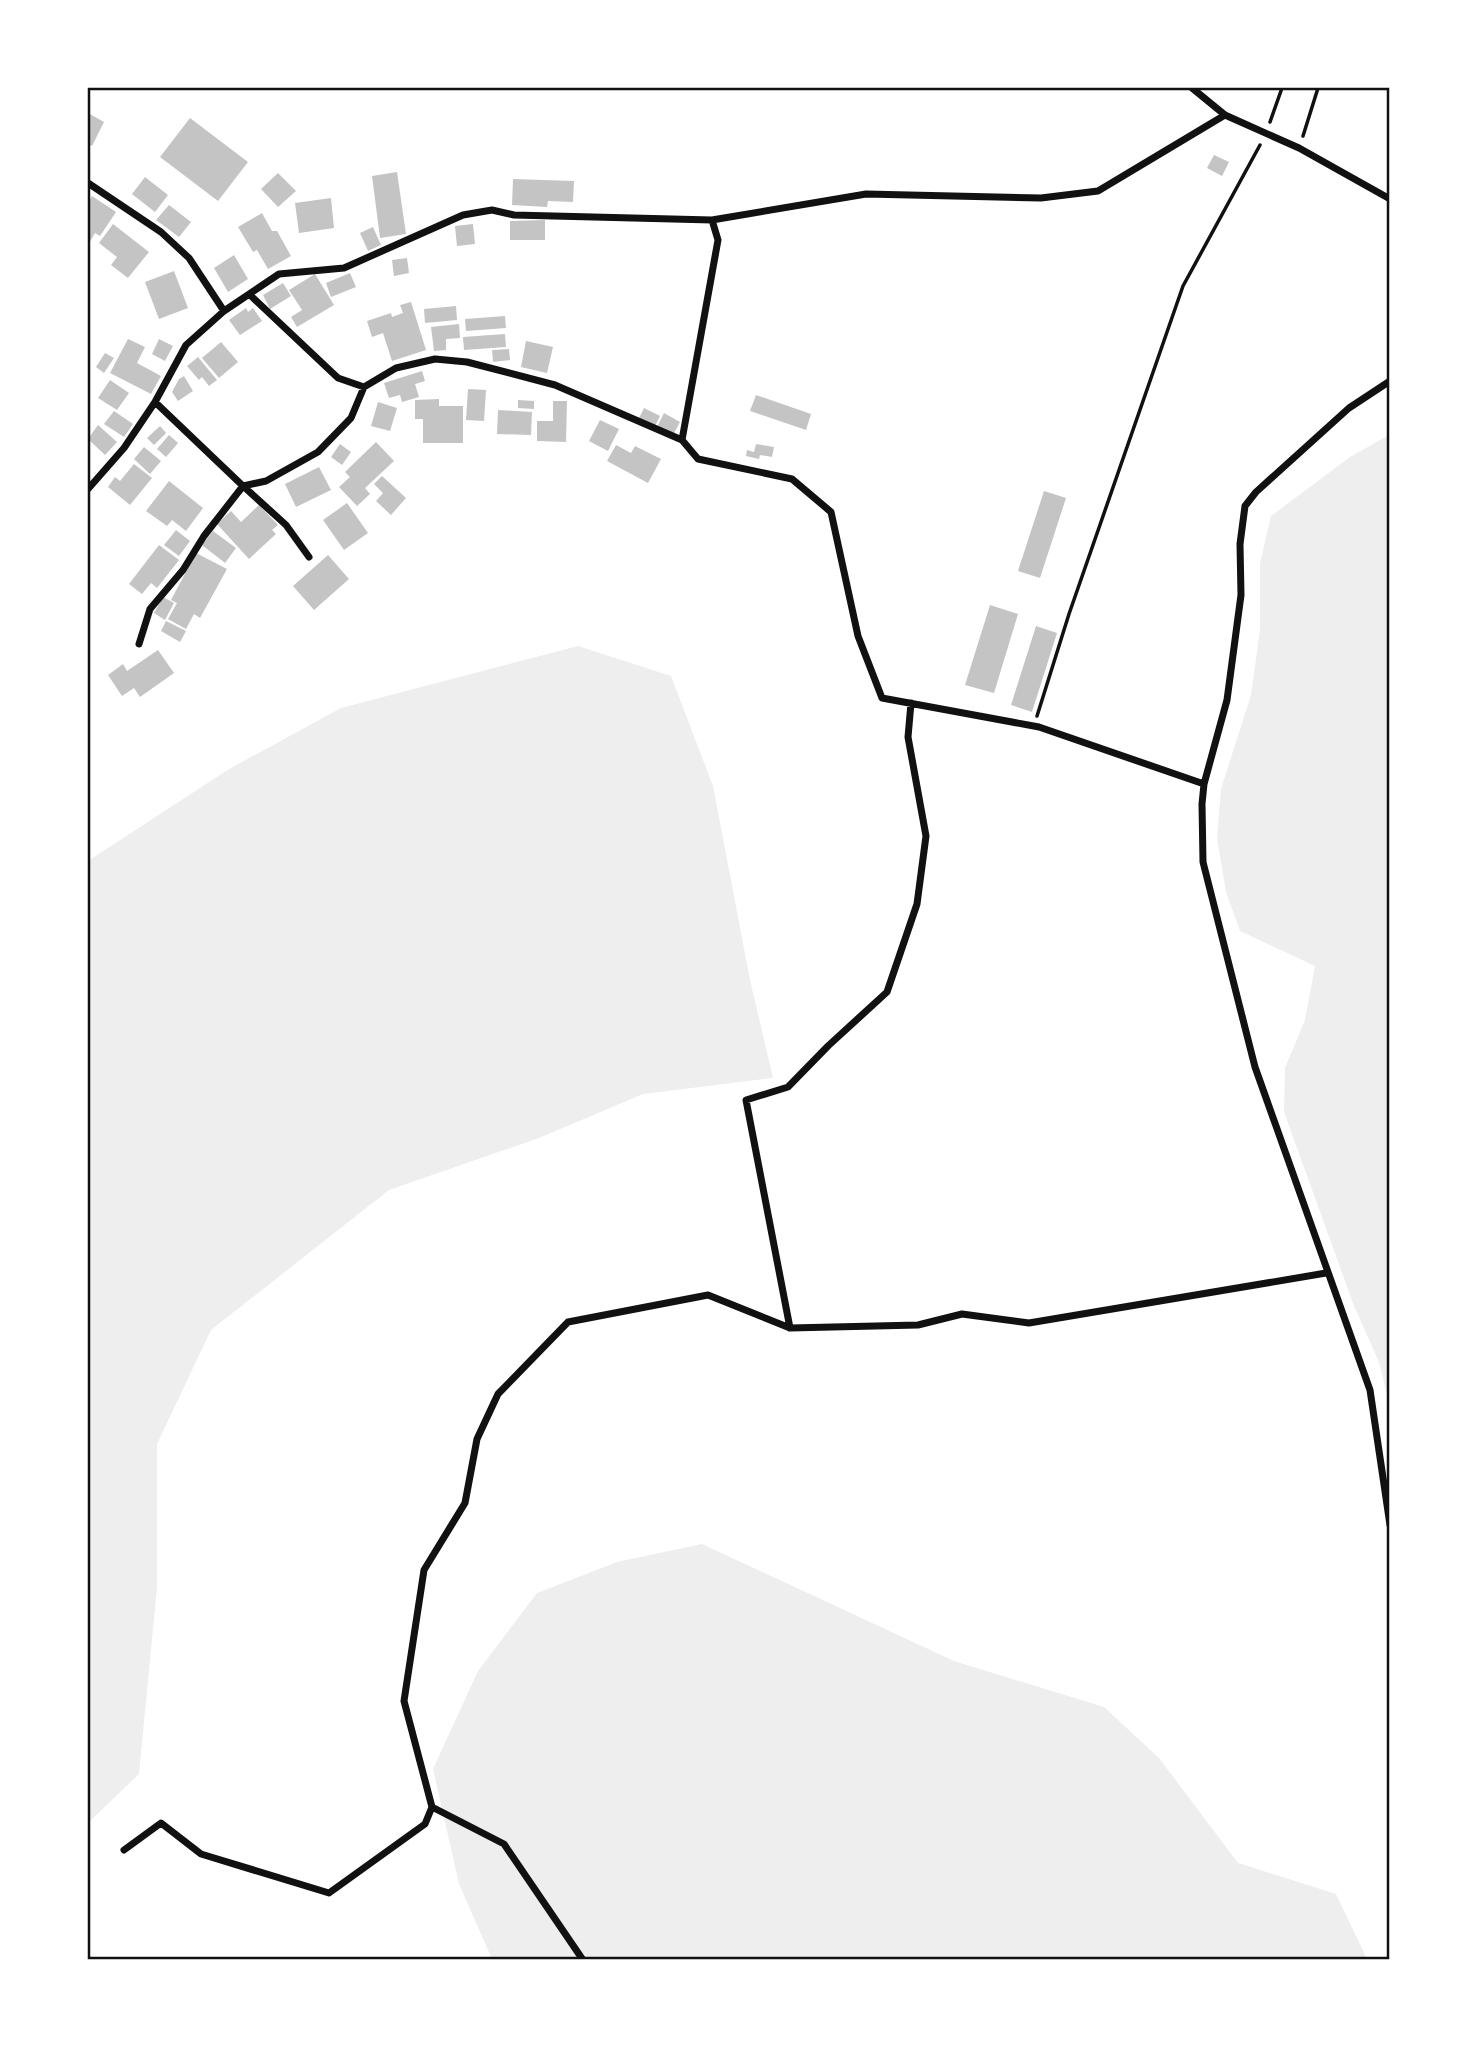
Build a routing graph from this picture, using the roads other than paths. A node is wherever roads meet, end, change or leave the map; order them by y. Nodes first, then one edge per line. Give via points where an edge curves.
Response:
1 (1192, 88) edge
2 (1224, 116) junction
3 (88, 183) edge
4 (1390, 198) edge
5 (712, 220) junction
6 (250, 295) junction
7 (225, 311) junction
8 (1390, 381) edge
9 (363, 387) junction
10 (155, 402) junction
11 (682, 440) junction
12 (243, 486) junction
13 (88, 489) edge
14 (309, 556) dead end
15 (139, 645) dead end
16 (911, 703) junction
17 (1204, 784) junction
18 (1326, 1273) junction
19 (790, 1328) junction
20 (1390, 1525) edge
21 (432, 1807) junction
22 (124, 1850) dead end
23 (583, 1959) edge

1 - 2 street
2 - 4 street via 1299,148
2 - 5 street via 1098,191 1041,198 866,194
3 - 7 street via 161,232 190,258
5 - 6 street via 514,215 492,210 463,215 344,268 279,274
5 - 11 street via 718,240
6 - 7 street
6 - 9 street via 338,378
7 - 10 street via 186,345
8 - 17 street via 1349,408 1245,506 1241,595 1227,700
9 - 11 street via 396,368 435,359 467,362 555,385
9 - 12 street via 351,418 318,452 266,481
10 - 12 street
10 - 13 street via 124,448
11 - 16 street via 698,459 792,479 831,512 858,636 882,698
12 - 14 street via 286,525
12 - 15 street via 150,609
16 - 17 street via 1034,726
16 - 19 street via 908,737 926,836 917,904 887,992 788,1087 746,1100
17 - 18 street via 1203,862 1255,1067
18 - 19 street via 1029,1323 962,1314 918,1325
18 - 20 street via 1370,1390
19 - 21 street via 708,1295 568,1322 498,1394 477,1439 465,1503 424,1570 404,1701
21 - 22 street via 425,1824 328,1893 201,1854 161,1823
21 - 23 street via 504,1844

